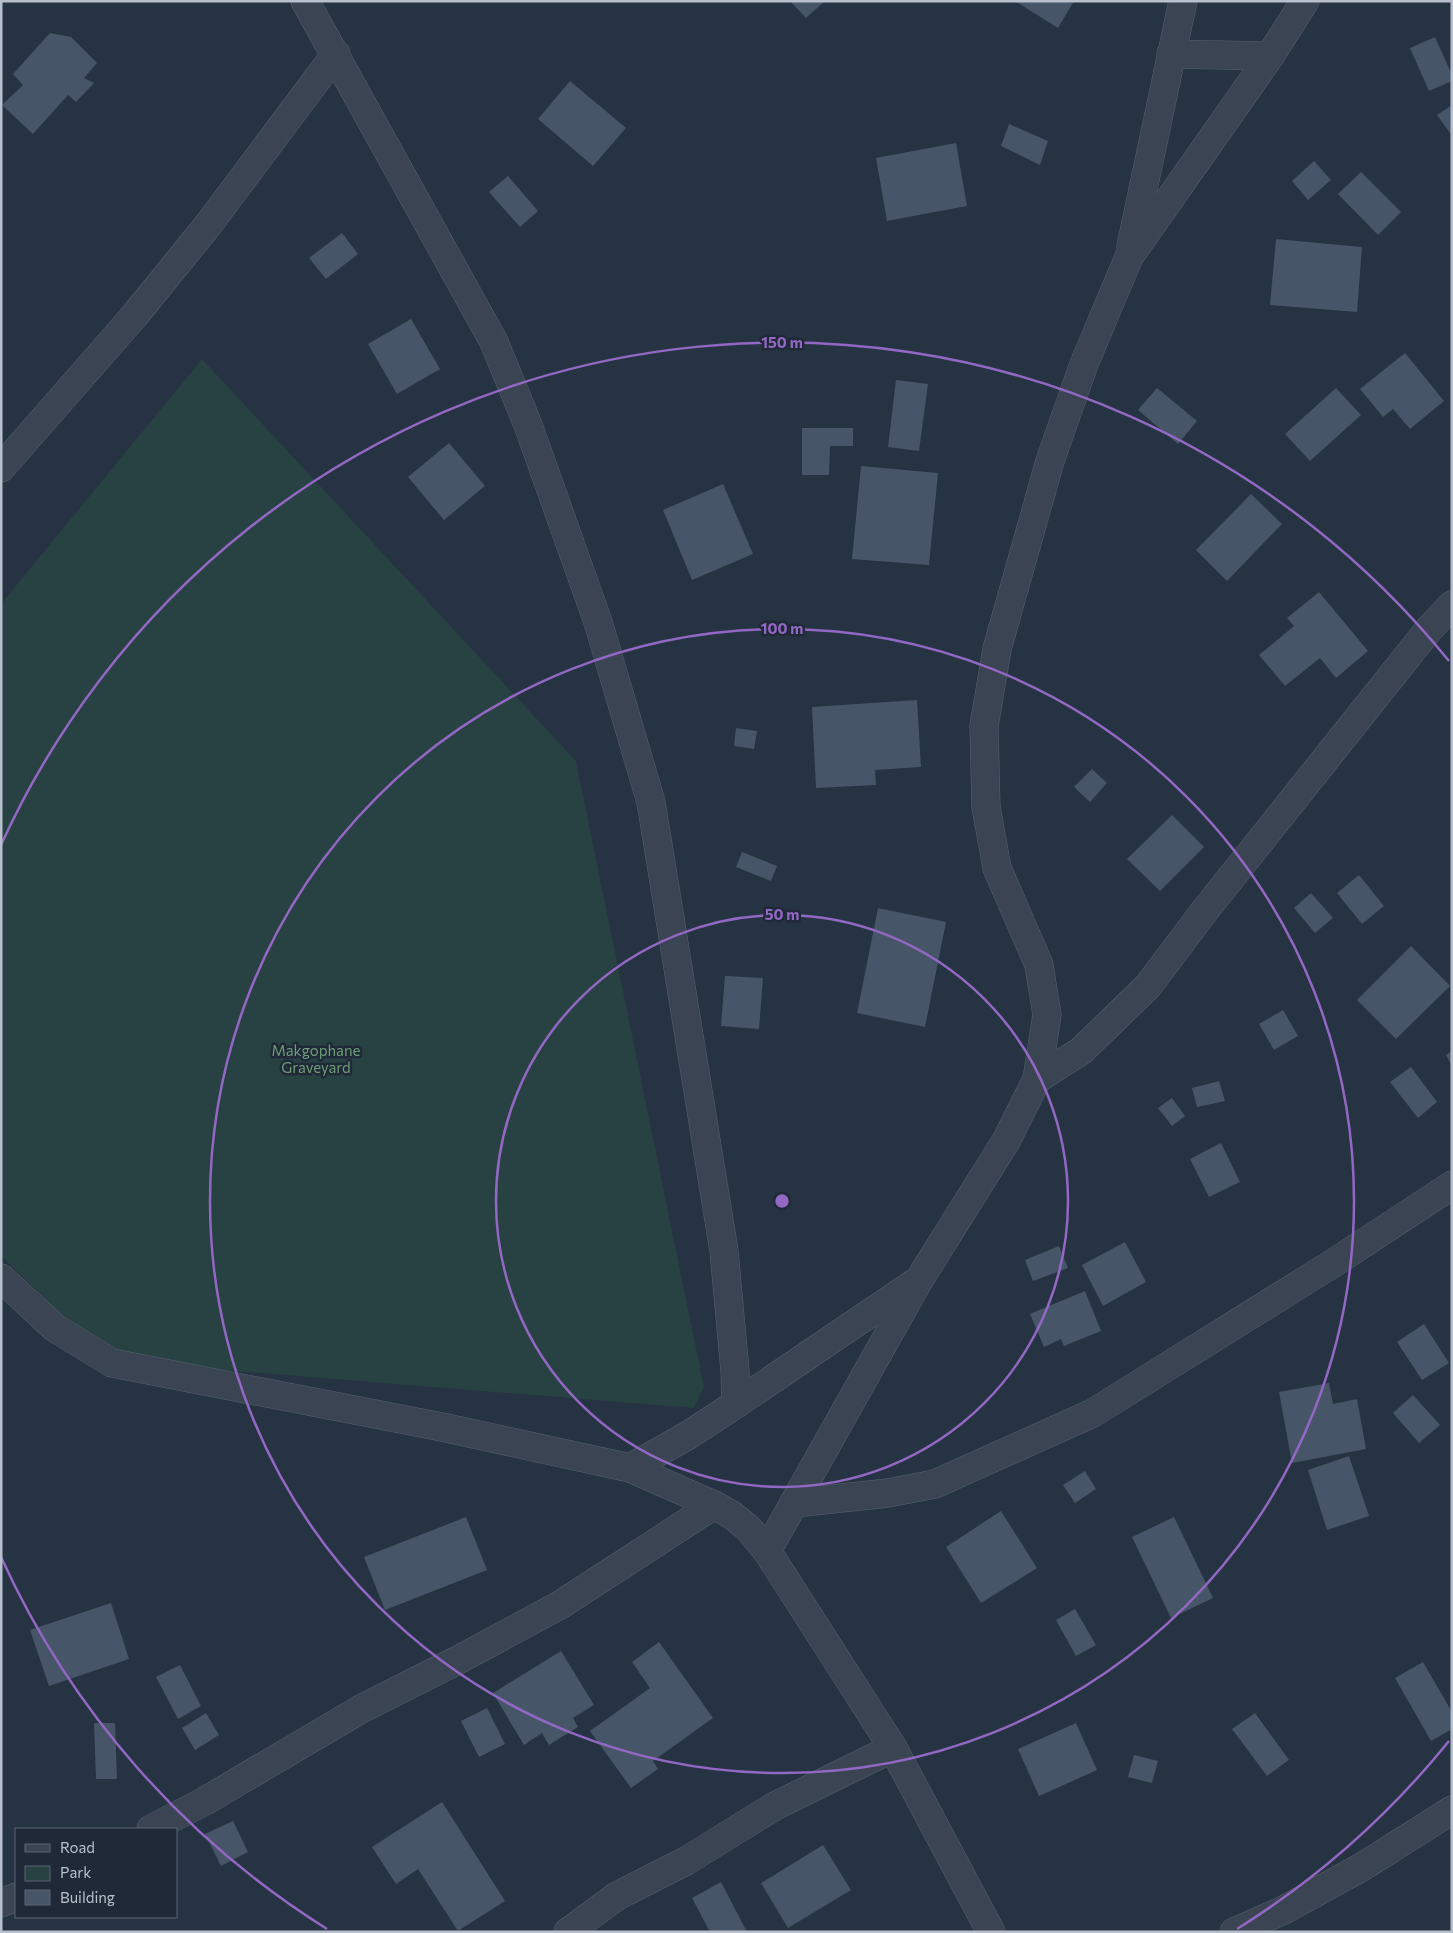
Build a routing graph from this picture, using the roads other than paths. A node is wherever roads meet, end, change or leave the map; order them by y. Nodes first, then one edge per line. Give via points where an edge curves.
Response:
1 (305, 1) edge
2 (1183, 1) edge
3 (1305, 1) edge
4 (336, 54) junction
5 (1171, 54) junction
6 (1270, 56) junction
7 (1129, 257) junction
8 (1, 468) edge
9 (1452, 605) edge
10 (1037, 1079) junction
11 (1452, 1185) edge
12 (1, 1278) edge
13 (918, 1280) junction
14 (736, 1404) junction
15 (630, 1468) junction
16 (796, 1503) junction
17 (714, 1504) junction
18 (767, 1552) junction
19 (893, 1748) junction
20 (1452, 1810) edge
21 (153, 1828) edge
22 (15, 1897) edge
23 (1, 1903) edge
24 (568, 1932) edge
25 (991, 1932) edge
26 (1234, 1932) edge

1 - 4 street
2 - 5 street
3 - 6 street
4 - 8 street via 208,225 141,308
4 - 14 street via 494,342 528,425 601,632 651,802 724,1251
5 - 6 street
5 - 7 street
6 - 7 street
7 - 10 street via 1084,364 1050,461 997,649 984,726 986,807 997,868 1039,965 1047,1015
9 - 10 street via 1430,628 1148,986 1082,1051
10 - 13 street via 1006,1141
11 - 16 street via 1332,1264 1092,1413 935,1484
12 - 15 street via 55,1328 112,1363 442,1427
13 - 14 street
13 - 16 street
14 - 15 street
15 - 17 street
16 - 18 street
17 - 18 street via 748,1528
17 - 21 street via 560,1605 361,1709
18 - 19 street
19 - 24 street via 775,1806 686,1860 617,1896
19 - 25 street
20 - 26 street via 1362,1867 1282,1911
22 - 23 street

